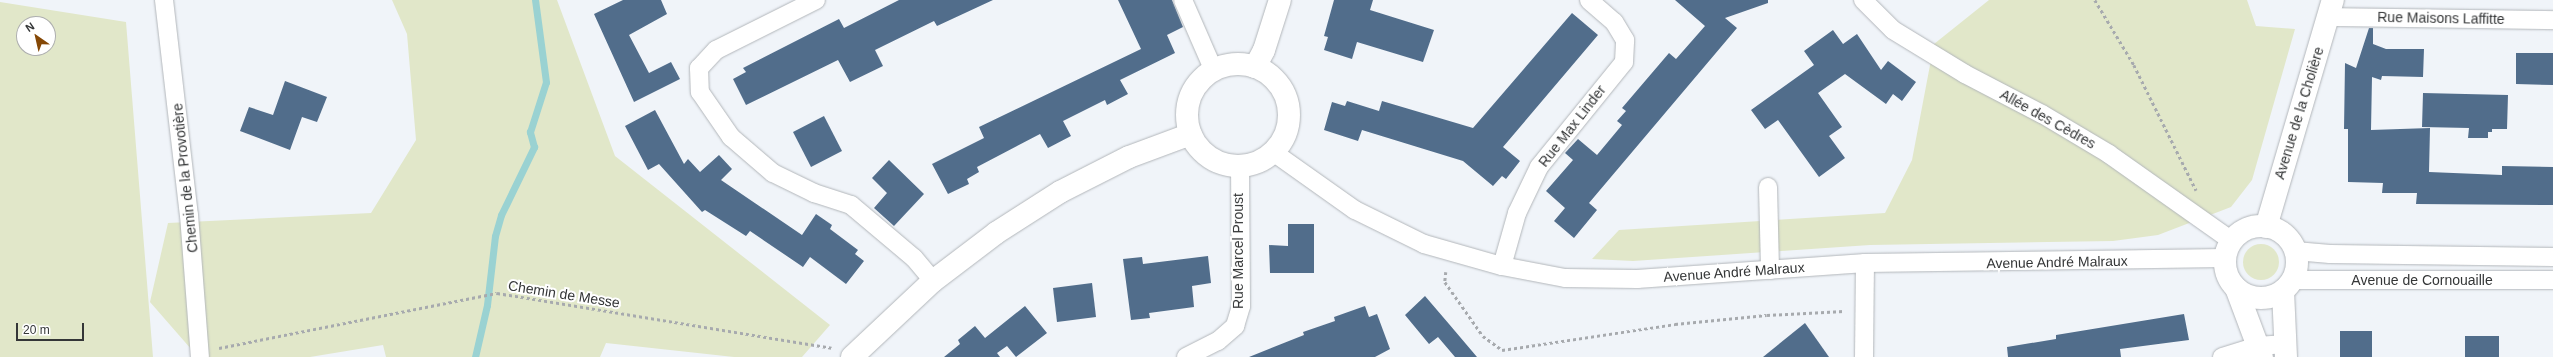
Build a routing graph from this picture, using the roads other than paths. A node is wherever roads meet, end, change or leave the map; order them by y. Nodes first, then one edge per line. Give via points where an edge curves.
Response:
1 (164, 0) edge
2 (816, 0) edge
3 (1183, 0) edge
4 (1280, 0) edge
5 (1589, 0) edge
6 (1863, 0) edge
7 (2331, 9) edge
8 (2553, 20) edge
9 (1255, 67) junction
10 (1214, 71) junction
11 (1191, 134) junction
12 (1273, 152) junction
13 (1240, 166) junction
14 (1768, 187) dead end
15 (2266, 226) junction
16 (2228, 250) junction
17 (2295, 251) junction
18 (2553, 257) edge
19 (1865, 263) junction
20 (1502, 266) junction
21 (1770, 270) junction
22 (2553, 280) edge
23 (933, 281) junction
24 (2287, 286) junction
25 (2236, 288) junction
26 (2285, 351) edge
27 (2260, 352) edge
28 (200, 354) edge
29 (854, 355) edge
30 (1186, 357) edge
31 (1864, 357) edge
32 (2222, 357) edge

1 - 28 street, Chemin de la Provotière via 186,192
2 - 23 street via 716,50 699,68 700,92 731,137 773,173 814,193 851,205 914,258
3 - 10 street
4 - 9 street via 1264,50
5 - 20 street, Rue Max Linder via 1614,22 1625,40 1624,62 1539,167 1516,213
6 - 16 street, Allée des Cèdres via 1893,30 1965,74 2042,114 2109,154 2197,216
7 - 8 street, Rue Maisons Laffitte
7 - 15 street, Avenue de la Cholière
9 - 10 street via 1231,65
9 - 12 street via 1277,82 1288,105 1287,131
10 - 11 street via 1202,80 1191,98 1188,119
11 - 13 street via 1207,155 1220,162
11 - 23 street via 1130,158 1060,192 996,233
12 - 13 street via 1254,163
12 - 20 street, Avenue André Malraux via 1355,210 1424,244
13 - 30 street, Rue Marcel Proust via 1241,306 1235,326 1218,341
14 - 21 street
15 - 16 street via 2247,229
15 - 17 street via 2282,233
16 - 19 street, Avenue André Malraux
16 - 25 street via 2227,275
17 - 18 street, Avenue de Cornouaille via 2330,254
17 - 24 street via 2297,264
19 - 21 street, Avenue André Malraux
19 - 31 street
20 - 21 street, Avenue André Malraux via 1580,279 1637,279
22 - 24 street, Avenue de Cornouaille
23 - 29 street
24 - 25 street via 2261,298 2247,296
24 - 26 street
25 - 27 street
26 - 27 street
27 - 32 street

